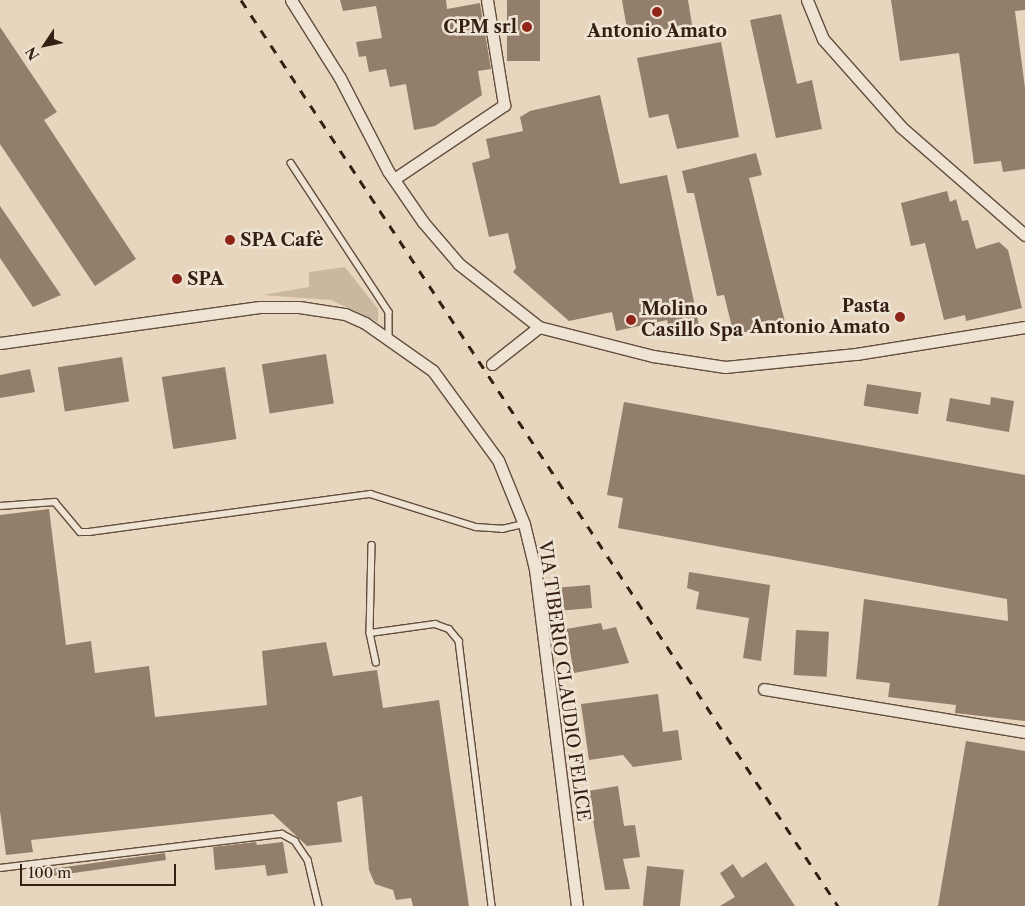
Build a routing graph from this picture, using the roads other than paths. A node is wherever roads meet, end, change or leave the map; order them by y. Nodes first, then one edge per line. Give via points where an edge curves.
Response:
1 (291, 0) edge
2 (487, 0) edge
3 (807, 0) edge
4 (291, 163) dead end
5 (394, 179) junction
6 (1025, 235) edge
7 (539, 327) junction
8 (1025, 327) edge
9 (389, 337) junction
10 (0, 343) edge
11 (492, 364) dead end
12 (0, 506) edge
13 (524, 524) junction
14 (372, 545) dead end
15 (370, 633) junction
16 (376, 662) dead end
17 (764, 689) dead end
18 (1025, 732) edge
19 (0, 868) edge
20 (319, 906) edge
21 (492, 906) edge
22 (578, 906) edge

1 - 5 street
2 - 5 street via 504,105
3 - 6 street via 823,39 901,127
4 - 9 lane via 389,312
5 - 7 street via 459,264
7 - 8 street via 654,356 725,367 856,354
7 - 11 street
9 - 10 street, VIA TIBERIO CLAUDIO FELICE via 345,314 260,307
9 - 13 street, VIA TIBERIO CLAUDIO FELICE via 433,371 476,424 498,460
12 - 13 lane via 55,502 80,532 89,532 370,494 476,527 502,529
13 - 22 street, VIA TIBERIO CLAUDIO FELICE via 535,569
14 - 15 lane
15 - 16 lane
15 - 21 lane via 435,624 449,629 459,641
17 - 18 street
19 - 20 lane via 282,834 295,841 308,860

